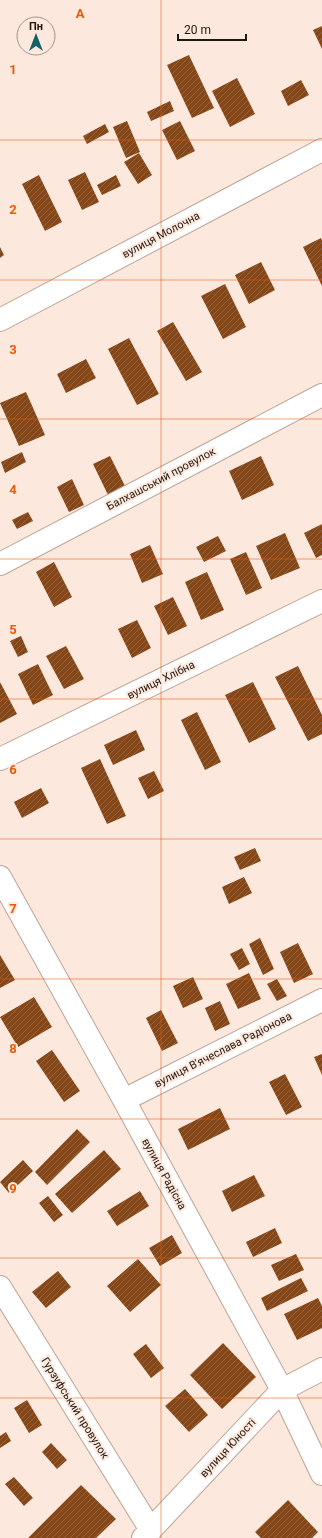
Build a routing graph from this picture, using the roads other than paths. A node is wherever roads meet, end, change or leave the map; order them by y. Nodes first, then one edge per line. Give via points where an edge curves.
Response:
1 (322, 150) edge
2 (0, 320) edge
3 (322, 394) edge
4 (0, 564) edge
5 (322, 601) edge
6 (0, 759) edge
7 (0, 877) edge
8 (322, 1000) edge
9 (124, 1100) junction
10 (0, 1287) edge
11 (322, 1369) edge
12 (282, 1390) junction
13 (322, 1474) edge
14 (147, 1534) edge

1 - 2 street, вулиця Молочна
3 - 4 street, Балхашський провулок
5 - 6 street, вулиця Хлібна
7 - 9 street, вулиця Радісна
8 - 9 street, вулиця В'ячеслава Радіонова
9 - 12 street, вулиця Радісна
10 - 14 street, Гурзуфський провулок
11 - 12 street, вулиця Юності
12 - 13 street, вулиця Радісна
12 - 14 street, вулиця Юності

